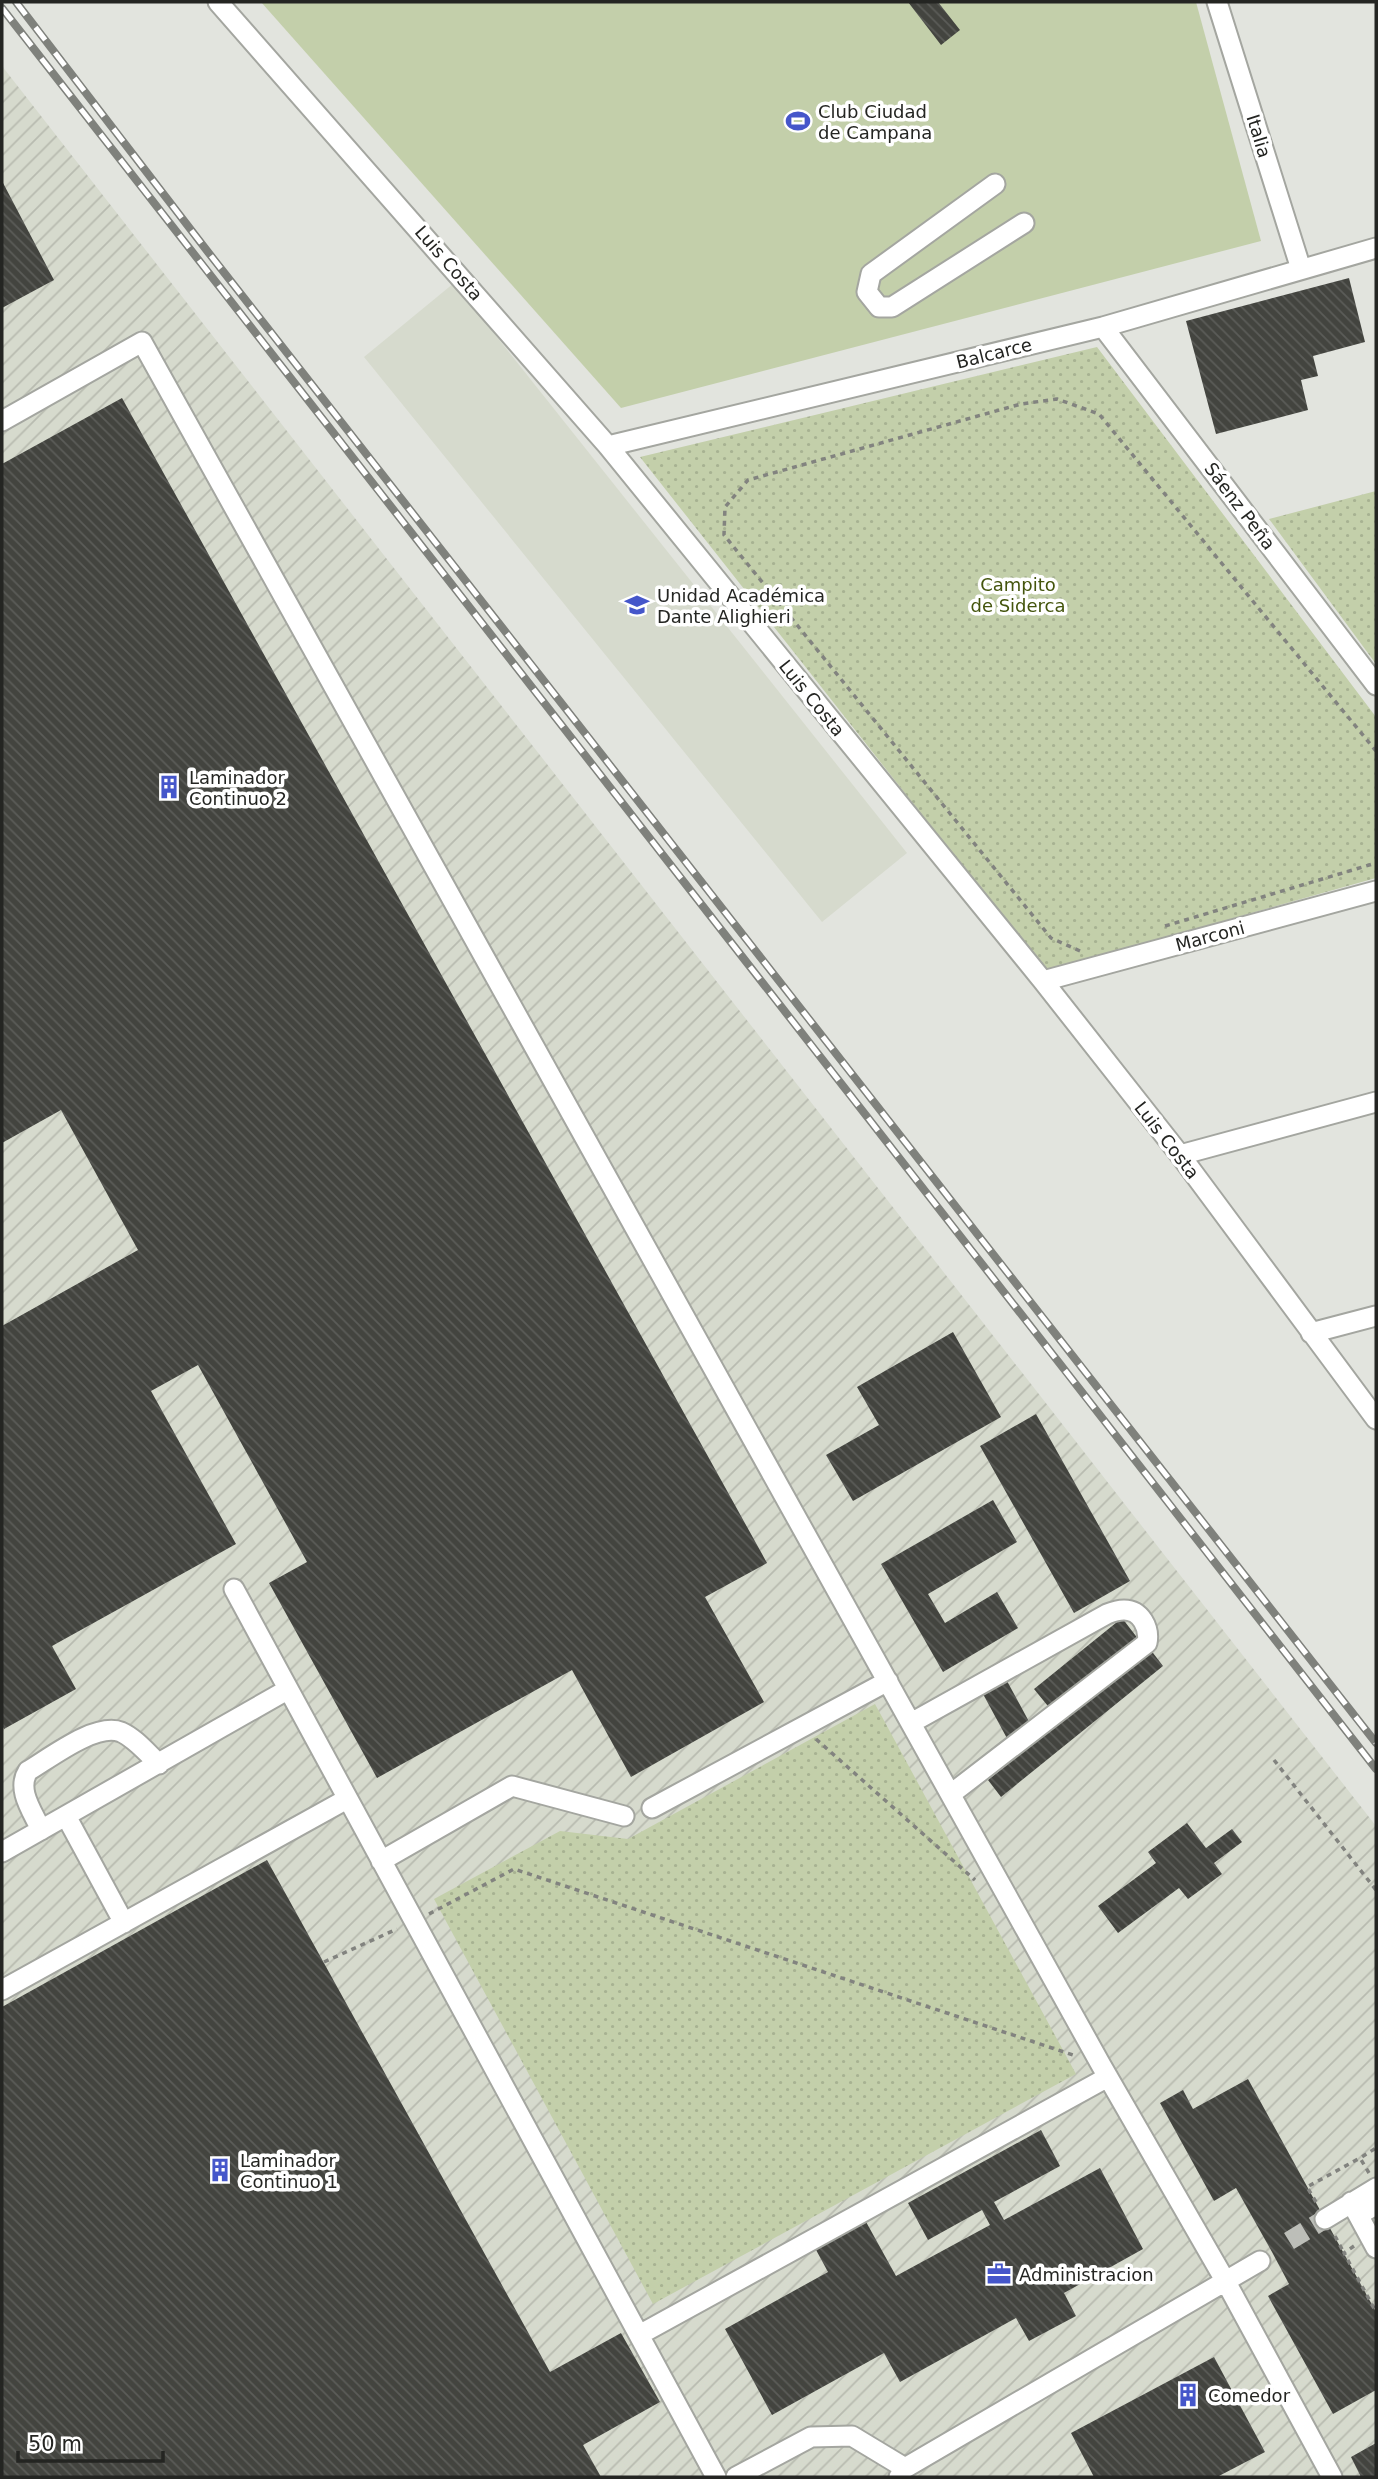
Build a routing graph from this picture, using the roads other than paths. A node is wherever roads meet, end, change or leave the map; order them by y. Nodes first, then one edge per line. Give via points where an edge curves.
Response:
1 (218, 2) edge
2 (1217, 2) edge
3 (995, 184) dead end
4 (1024, 223) dead end
5 (1376, 248) edge
6 (1301, 269) junction
7 (1103, 327) junction
8 (2, 421) edge
9 (608, 446) junction
10 (1376, 685) edge
11 (1376, 891) edge
12 (1043, 981) junction
13 (1376, 1102) edge
14 (1180, 1155) junction
15 (1376, 1316) edge
16 (1311, 1333) junction
17 (1376, 1419) edge
18 (234, 1590) dead end
19 (888, 1681) junction
20 (287, 1690) junction
21 (911, 1723) junction
22 (159, 1764) junction
23 (951, 1794) junction
24 (347, 1799) junction
25 (652, 1808) dead end
26 (66, 1816) junction
27 (624, 1816) dead end
28 (41, 1830) junction
29 (2, 1852) edge
30 (381, 1861) junction
31 (124, 1923) junction
32 (2, 1990) edge
33 (1105, 2071) junction
34 (1373, 2182) edge
35 (1376, 2205) edge
36 (1354, 2208) junction
37 (1325, 2219) tunnel mouth
38 (1373, 2242) edge
39 (1260, 2261) dead end
40 (1226, 2282) junction
41 (639, 2335) junction
42 (902, 2473) edge
43 (716, 2477) edge
44 (736, 2477) edge
45 (1332, 2477) edge

1 - 9 street, Luis Costa
2 - 6 street, Italia
3 - 4 street via 871,274 867,292 879,307 892,307
5 - 6 street, Balcarce
6 - 7 street, Balcarce
7 - 9 street, Balcarce
7 - 10 street, Sáenz Peña
8 - 19 street via 142,342
9 - 12 street, Luis Costa
11 - 12 street, Marconi
12 - 14 street, Luis Costa
13 - 14 street
14 - 16 street, Luis Costa
15 - 16 street
16 - 17 street, Luis Costa
18 - 20 street
19 - 21 street
19 - 25 street
20 - 22 street
20 - 24 street
21 - 23 street
21 - 23 street via 1107,1614 1123,1609 1145,1623 1147,1643
22 - 26 street
22 - 28 street via 124,1733 108,1728 90,1735 28,1771 23,1779 24,1793
23 - 33 street
24 - 30 street
24 - 31 street
26 - 28 street
26 - 31 street
27 - 30 street via 512,1786
28 - 29 street
30 - 41 street
31 - 32 street
33 - 40 street
33 - 41 street
34 - 36 street
35 - 36 street
36 - 37 street
36 - 38 street
39 - 40 street
40 - 42 street
40 - 45 street
41 - 43 street
42 - 44 street via 852,2436 811,2437

